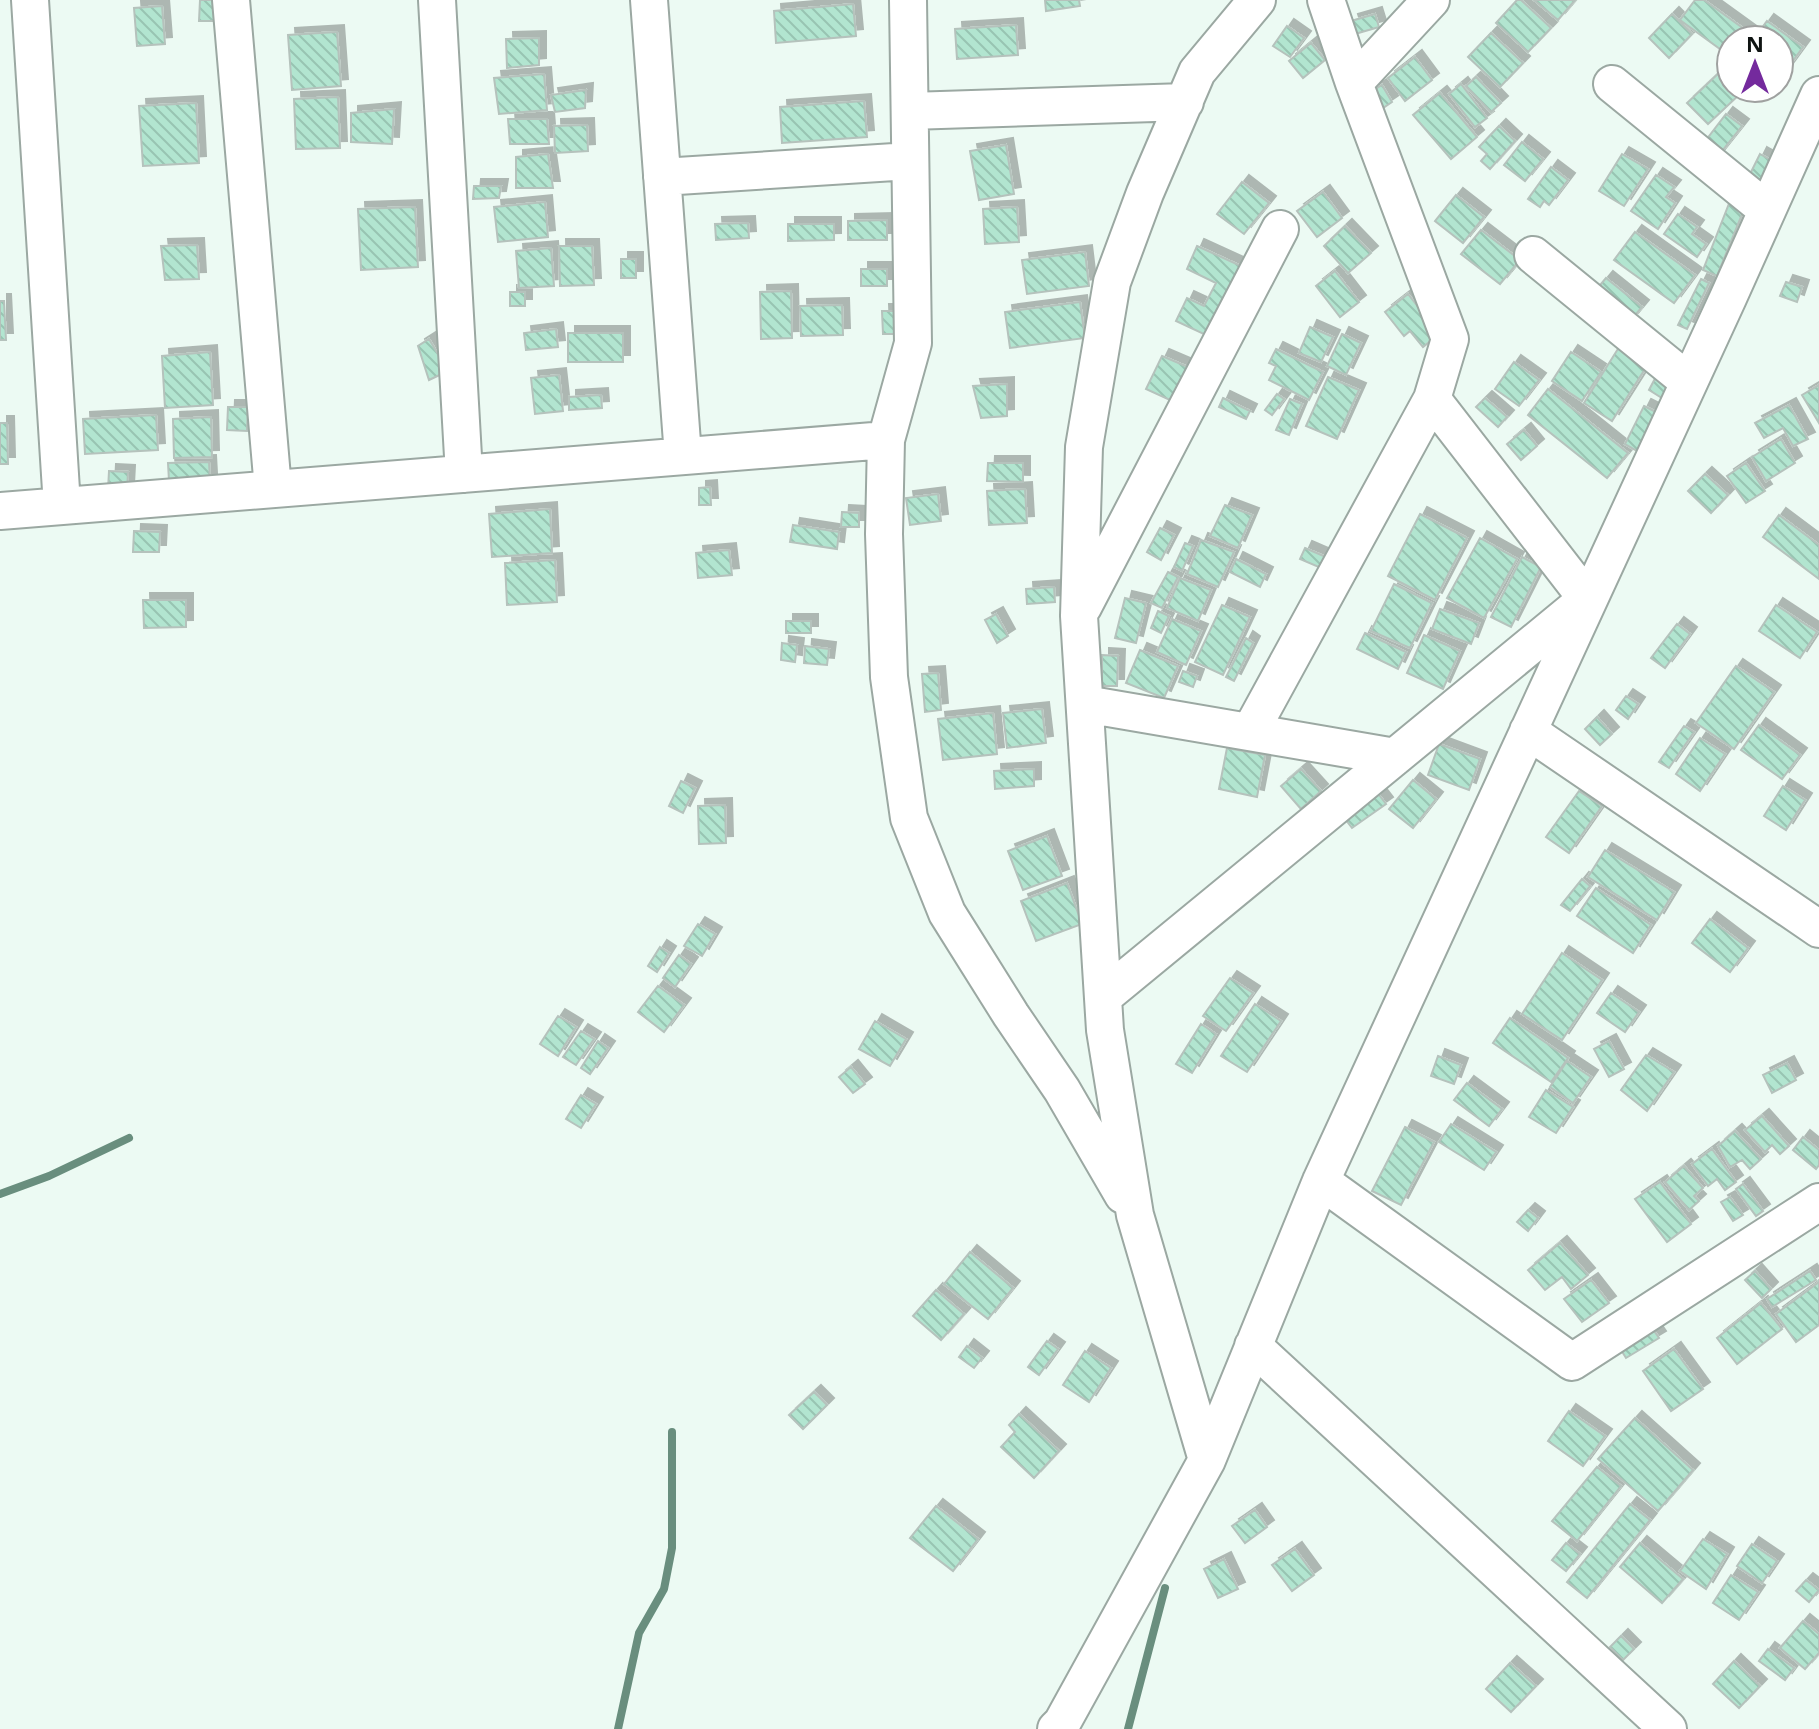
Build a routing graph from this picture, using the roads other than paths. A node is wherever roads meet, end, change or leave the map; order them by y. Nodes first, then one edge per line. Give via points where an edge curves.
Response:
1 (30, 0) edge
2 (231, 0) edge
3 (437, 0) edge
4 (649, 0) edge
5 (908, 0) edge
6 (1257, 0) edge
7 (1326, 0) edge
8 (1431, 0) edge
9 (1354, 83) junction
10 (1612, 84) dead end
11 (1819, 95) edge
12 (1185, 102) junction
13 (910, 111) junction
14 (910, 161) junction
15 (662, 177) junction
16 (1767, 210) junction
17 (1280, 229) dead end
18 (1533, 255) dead end
19 (1689, 382) junction
20 (1432, 399) junction
21 (886, 440) junction
22 (683, 456) junction
23 (464, 474) junction
24 (273, 489) junction
25 (62, 506) junction
26 (0, 511) edge
27 (1587, 599) junction
28 (1079, 616) junction
29 (1085, 704) junction
30 (1528, 731) junction
31 (1250, 732) junction
32 (1395, 757) junction
33 (1819, 929) edge
34 (1103, 997) junction
35 (1321, 1181) junction
36 (1819, 1202) edge
37 (1135, 1215) junction
38 (1253, 1346) junction
39 (1207, 1460) junction
40 (1056, 1729) edge
41 (1668, 1729) edge

1 - 25 street
2 - 24 street
3 - 23 street
4 - 15 street
5 - 13 street
6 - 12 street via 1197,72
7 - 9 street
8 - 9 street
9 - 20 street via 1450,339
10 - 16 street
11 - 16 street
12 - 13 street
12 - 28 street via 1112,282 1084,447
13 - 14 street
14 - 15 street
14 - 21 street via 913,343
15 - 22 street
16 - 19 street
17 - 28 street
18 - 19 street
19 - 27 street
20 - 27 street
20 - 31 street
21 - 22 street
21 - 37 street via 889,677 909,818 947,913 1062,1090
22 - 23 street
23 - 24 street
24 - 25 street
25 - 26 street
27 - 30 street
27 - 32 street
28 - 29 street
29 - 31 street
29 - 34 street
30 - 33 street
30 - 35 street
31 - 32 street
32 - 34 street
34 - 37 street
35 - 36 street via 1572,1362
35 - 38 street
37 - 39 street
38 - 39 street
38 - 41 street
39 - 40 street

